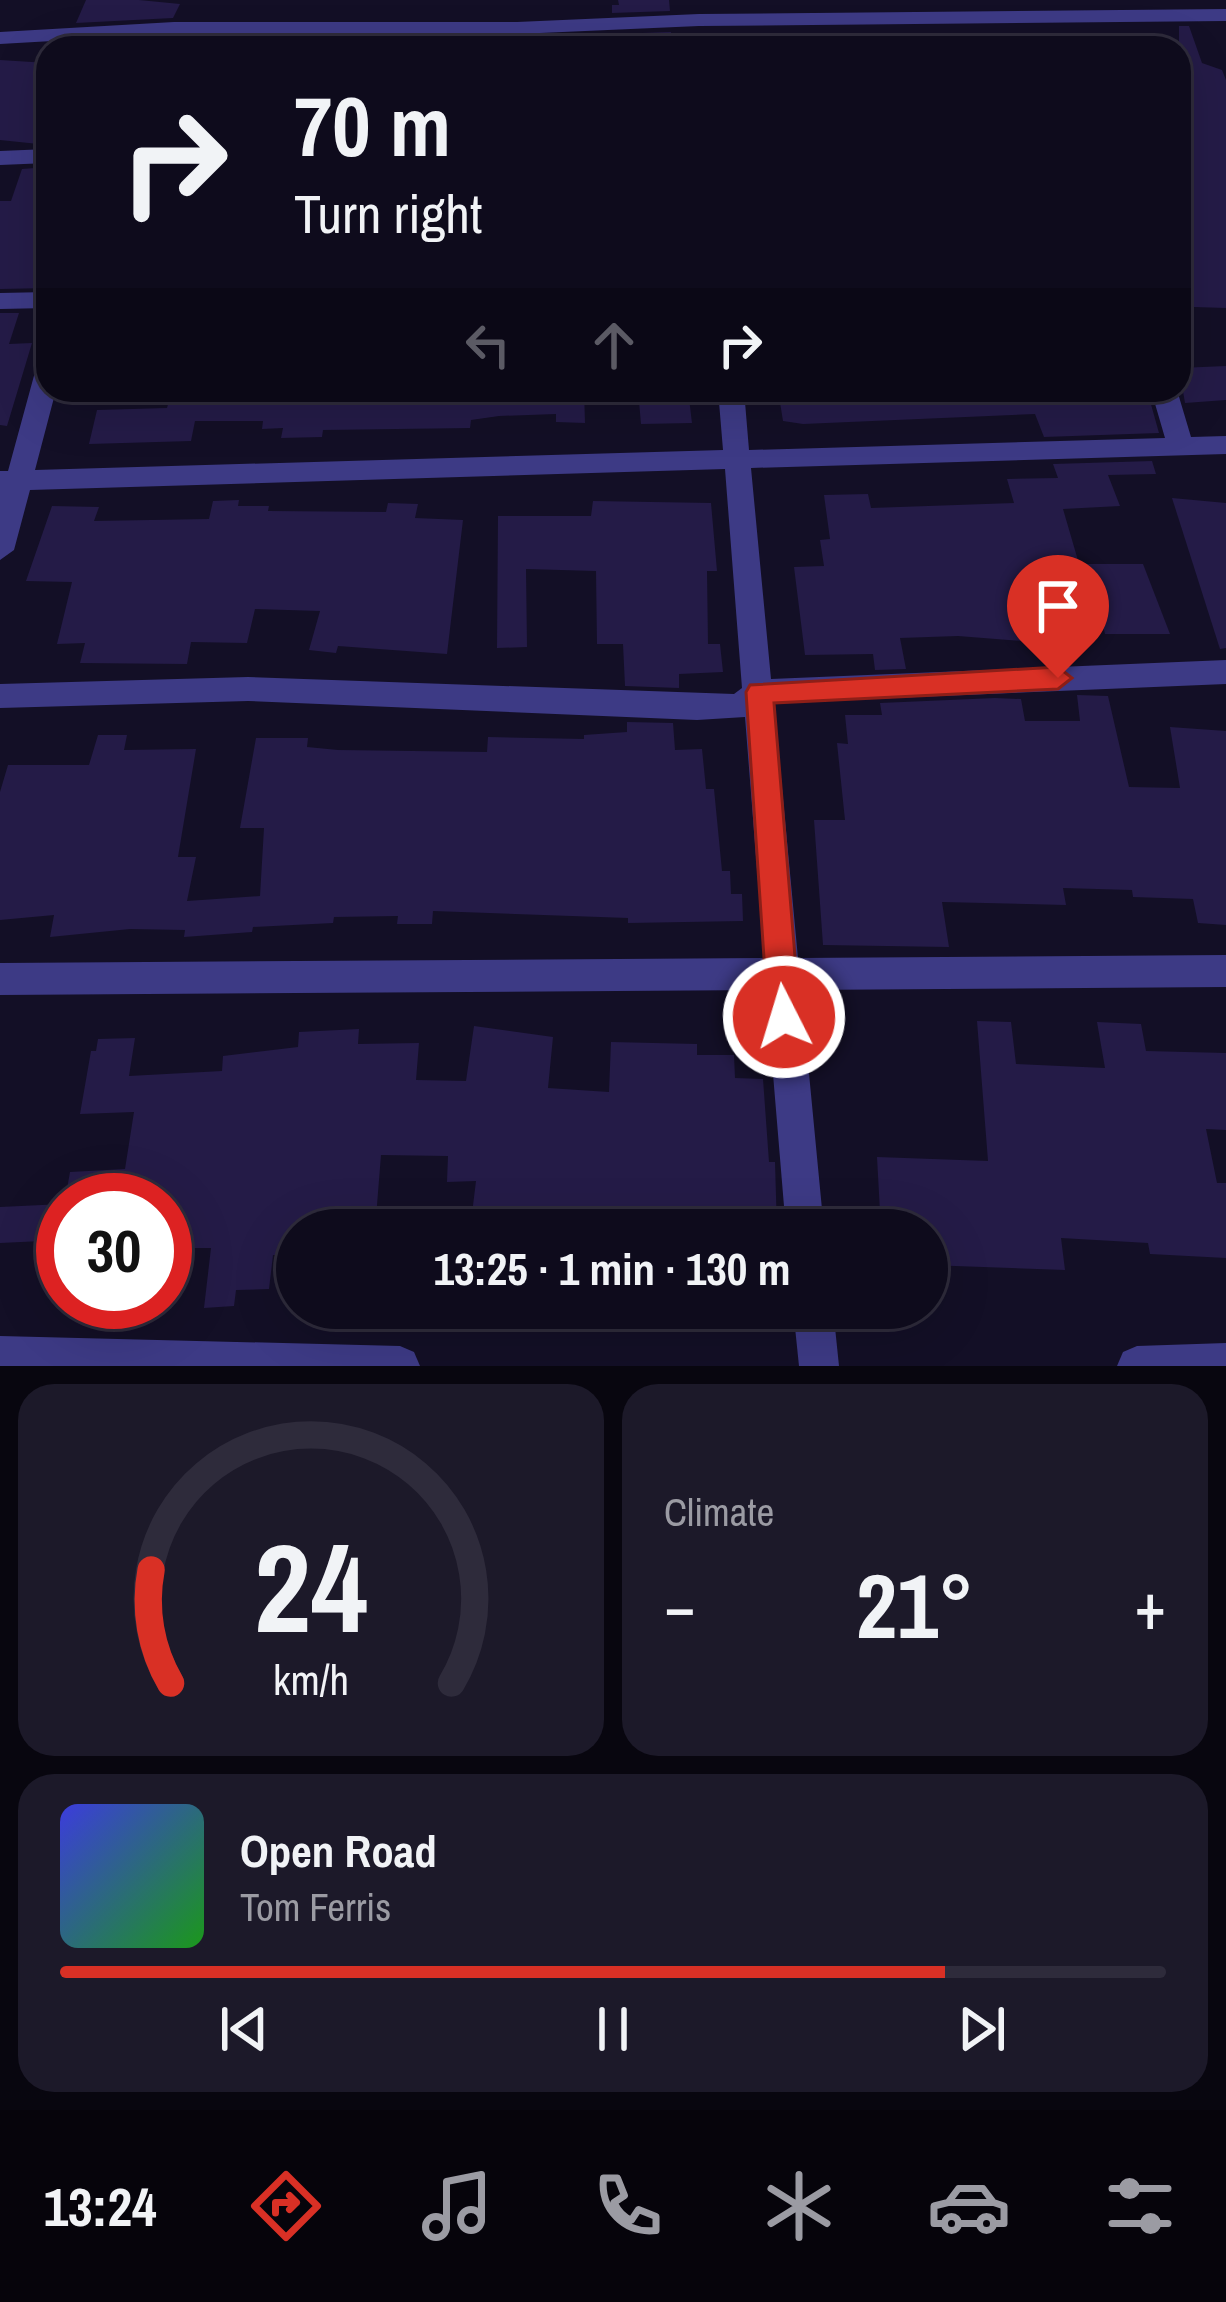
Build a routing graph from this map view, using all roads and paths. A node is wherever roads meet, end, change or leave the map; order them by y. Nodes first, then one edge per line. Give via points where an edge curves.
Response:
1 (182, 0) edge
2 (699, 10) edge
3 (1226, 16) edge
4 (171, 36) edge
5 (239, 36) edge
6 (0, 38) edge
7 (36, 38) edge
8 (36, 156) edge
9 (0, 158) edge
10 (36, 301) edge
11 (0, 302) edge
12 (37, 402) edge
13 (732, 402) edge
14 (1168, 402) edge
15 (1226, 445) edge
16 (1181, 446) junction
17 (737, 459) junction
18 (9, 481) edge
19 (0, 550) edge
20 (1226, 672) edge
21 (759, 692) junction
22 (0, 696) edge
23 (1226, 970) edge
24 (779, 975) junction
25 (0, 979) edge
26 (803, 1209) edge
27 (815, 1329) edge
28 (0, 1356) edge
29 (1226, 1363) edge
30 (400, 1366) edge
31 (819, 1366) edge
32 (1137, 1366) edge

1 - 4 street
2 - 3 street via 1059,24
2 - 5 street via 517,28
6 - 7 street
8 - 9 street
10 - 11 street
12 - 18 street
13 - 17 street
14 - 16 street
15 - 16 street
16 - 17 street
17 - 18 street
17 - 21 street
18 - 19 street
20 - 21 street
21 - 22 street via 740,706 697,708 248,689
21 - 24 street
23 - 24 street
24 - 25 street
24 - 26 street
27 - 31 street
28 - 30 street
29 - 32 street

